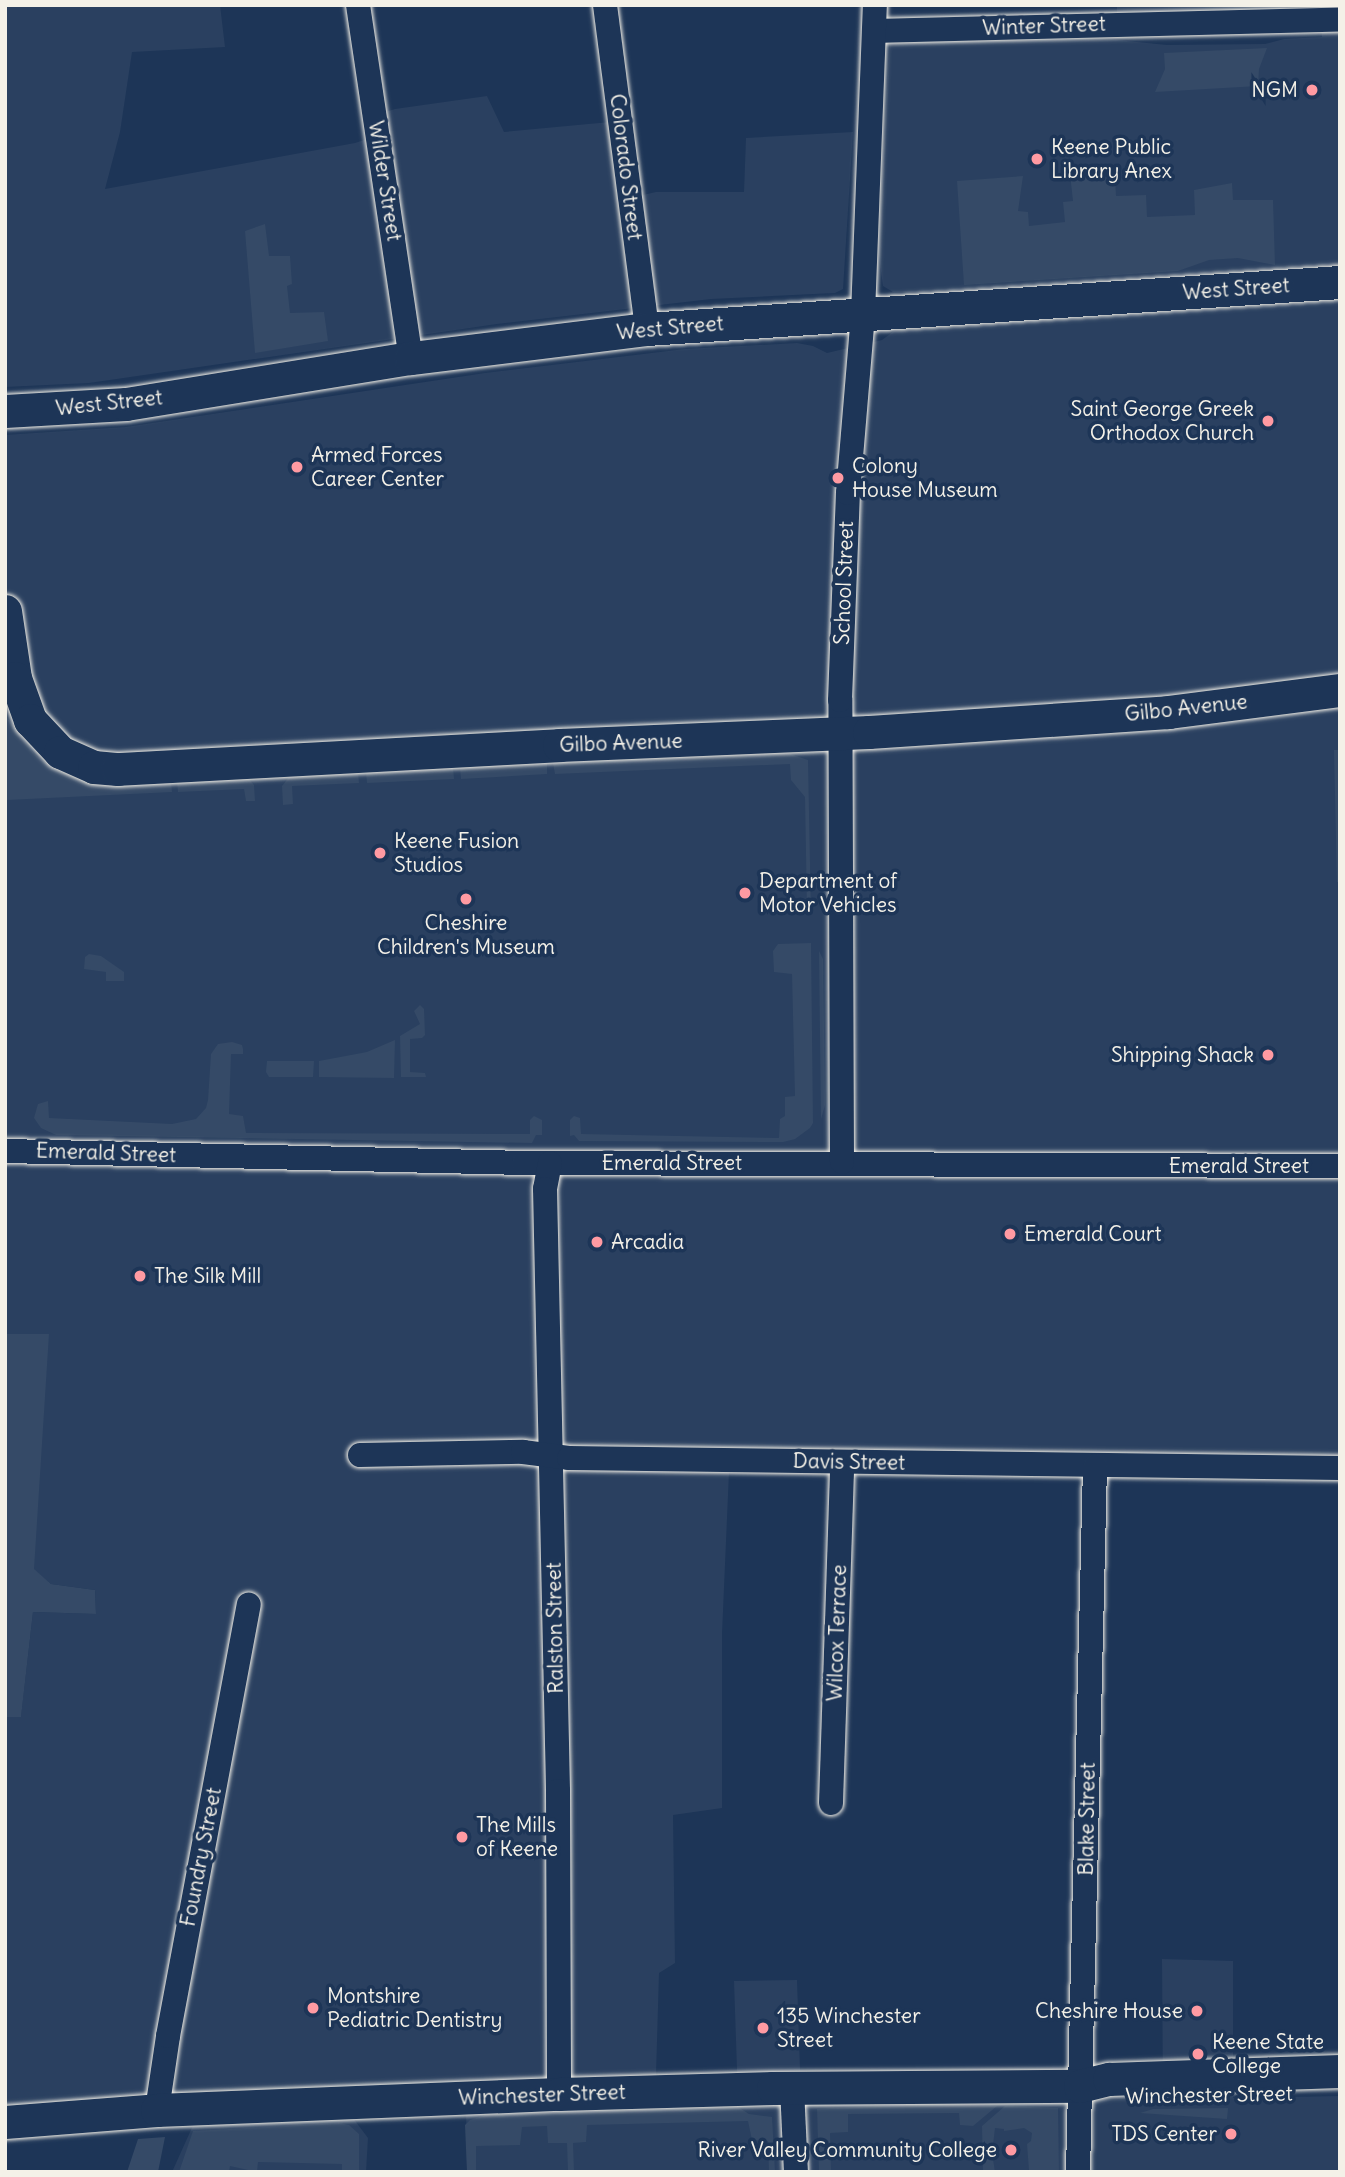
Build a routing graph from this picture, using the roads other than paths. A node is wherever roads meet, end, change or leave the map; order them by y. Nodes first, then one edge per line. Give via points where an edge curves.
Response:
1 (358, 5) edge
2 (605, 5) edge
3 (875, 5) edge
4 (1306, 13) edge
5 (1340, 19) edge
6 (875, 31) junction
7 (1340, 282) edge
8 (863, 314) junction
9 (647, 329) junction
10 (411, 358) junction
11 (5, 411) edge
12 (5, 611) edge
13 (1340, 690) edge
14 (839, 734) junction
15 (5, 1150) edge
16 (842, 1162) junction
17 (550, 1163) junction
18 (1340, 1166) edge
19 (360, 1455) dead end
20 (550, 1455) junction
21 (842, 1463) junction
22 (1095, 1465) junction
23 (1340, 1468) edge
24 (249, 1605) dead end
25 (831, 1803) dead end
26 (1340, 2071) edge
27 (1080, 2086) junction
28 (792, 2088) junction
29 (1340, 2092) edge
30 (559, 2094) junction
31 (157, 2110) junction
32 (5, 2122) edge
33 (796, 2172) edge
34 (1078, 2172) edge

1 - 10 street, Wilder Street
2 - 9 street, Colorado Street
3 - 6 street, School Street
4 - 5 street, Winter Street
4 - 6 street, Winter Street
6 - 8 street, School Street
7 - 8 street, West Street
8 - 9 street, West Street
8 - 14 street, School Street via 848,493
9 - 10 street, West Street
10 - 11 street, West Street via 126,404
12 - 14 street, Gilbo Avenue via 15,678 30,720 60,752 94,766 118,769
13 - 14 street, Gilbo Avenue via 1168,712
14 - 16 street, School Street
15 - 17 street, Emerald Street
16 - 17 street, Emerald Street
16 - 18 street, Emerald Street
17 - 20 street, Ralston Street via 545,1189
19 - 20 street, Davis Street
20 - 21 street, Davis Street
20 - 30 street, Ralston Street
21 - 22 street, Davis Street
21 - 25 street, Wilcox Terrace
22 - 23 street, Davis Street
22 - 27 street, Blake Street
24 - 31 street, Foundry Street
26 - 27 street, Winchester Street via 1109,2079
27 - 28 street, Winchester Street
27 - 29 street, Winchester Street via 1113,2097
27 - 34 street, Blake Street
28 - 30 street, Winchester Street
28 - 33 street
30 - 31 street, Winchester Street
31 - 32 street, Winchester Street

